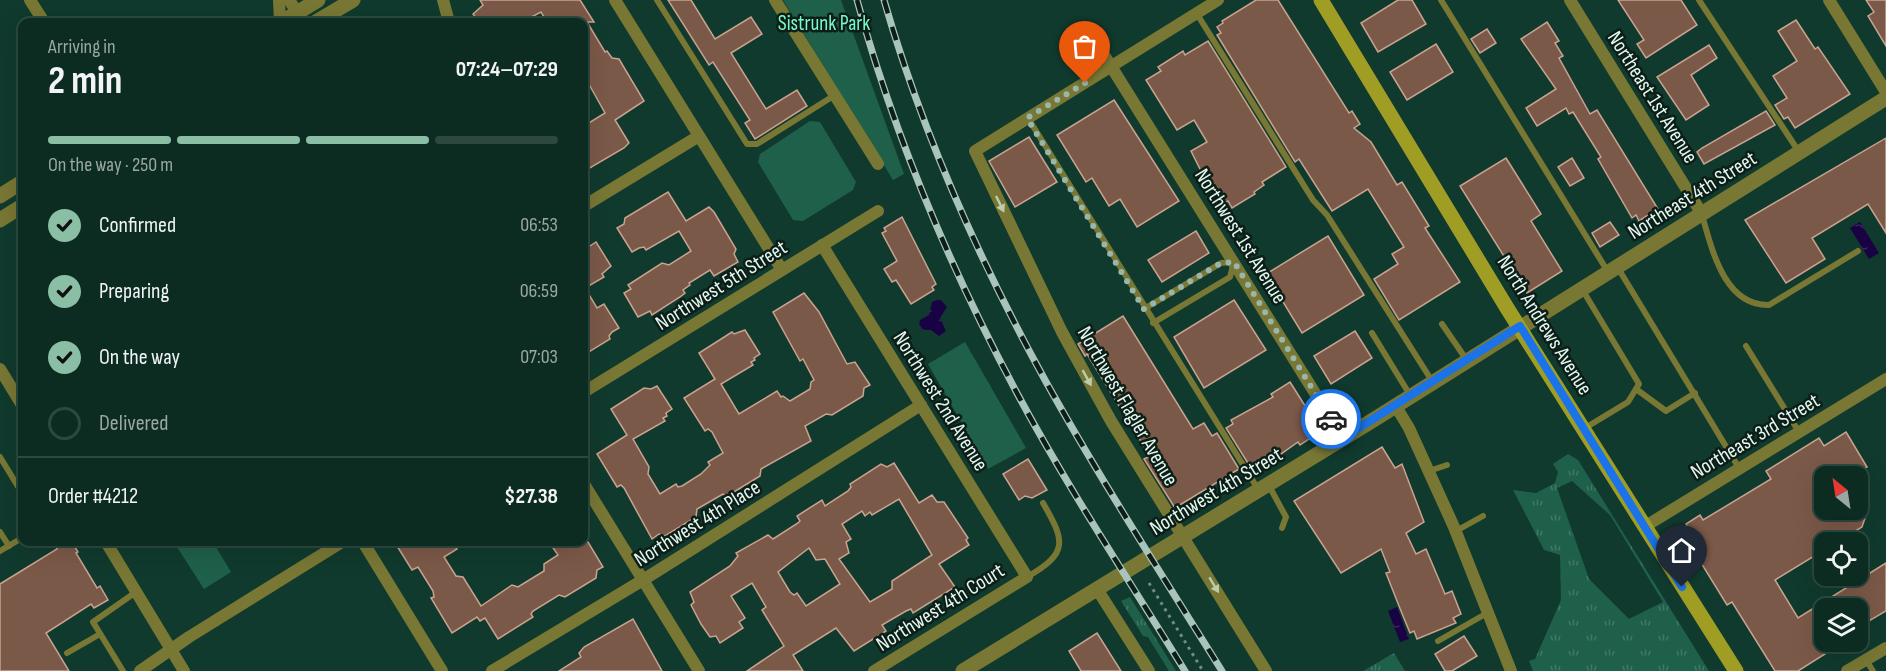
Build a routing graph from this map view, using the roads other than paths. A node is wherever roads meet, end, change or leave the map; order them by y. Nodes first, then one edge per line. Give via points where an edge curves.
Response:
1 (30, 0) edge
2 (279, 0) edge
3 (318, 0) edge
4 (353, 0) edge
5 (615, 0) edge
6 (657, 0) edge
7 (775, 0) edge
8 (1218, 0) edge
9 (1321, 0) edge
10 (1442, 0) edge
11 (1570, 0) edge
12 (1699, 0) edge
13 (1829, 0) edge
14 (443, 1) edge
15 (297, 12) edge
16 (1197, 14) junction
17 (41, 18) edge
18 (281, 18) edge
19 (323, 18) edge
20 (448, 18) edge
21 (1104, 55) dead end
22 (1112, 66) junction
23 (1886, 92) edge
24 (835, 95) junction
25 (1886, 98) edge
26 (1027, 118) junction
27 (699, 136) junction
28 (1800, 153) junction
29 (878, 164) dead end
30 (18, 185) edge
31 (0, 196) edge
32 (588, 204) edge
33 (18, 209) edge
34 (878, 211) dead end
35 (1702, 214) junction
36 (0, 220) edge
37 (822, 245) junction
38 (1858, 251) dead end
39 (1234, 262) junction
40 (782, 270) junction
41 (1613, 270) junction
42 (1582, 289) junction
43 (1144, 309) junction
44 (1153, 323) junction
45 (1442, 324) dead end
46 (1520, 326) junction
47 (1372, 333) dead end
48 (1746, 346) dead end
49 (1466, 359) junction
50 (0, 369) edge
51 (1886, 379) edge
52 (1432, 381) junction
53 (4, 384) edge
54 (1636, 389) junction
55 (588, 390) edge
56 (1695, 393) junction
57 (1410, 396) junction
58 (18, 400) edge
59 (921, 405) junction
60 (1395, 405) junction
61 (1585, 428) junction
62 (1798, 432) junction
63 (1343, 438) junction
64 (0, 457) edge
65 (1447, 465) dead end
66 (1739, 468) junction
67 (1429, 471) junction
68 (18, 486) edge
69 (1263, 487) junction
70 (588, 491) edge
71 (1043, 503) dead end
72 (1483, 516) dead end
73 (1644, 527) junction
74 (1282, 528) dead end
75 (1455, 531) junction
76 (0, 532) edge
77 (1183, 536) junction
78 (18, 540) edge
79 (9, 546) junction
80 (108, 546) edge
81 (336, 546) edge
82 (365, 546) edge
83 (0, 551) edge
84 (1027, 577) junction
85 (643, 580) junction
86 (1097, 589) junction
87 (136, 592) junction
88 (1489, 612) junction
89 (100, 634) junction
90 (1438, 641) dead end
91 (1886, 648) edge
92 (172, 651) junction
93 (67, 653) dead end
94 (1866, 660) junction
95 (123, 671) edge
96 (140, 671) edge
97 (184, 671) edge
98 (442, 671) edge
99 (492, 671) edge
100 (699, 671) edge
101 (874, 671) edge
102 (963, 671) edge
103 (1149, 671) edge
104 (1266, 671) edge
105 (1511, 671) edge
106 (1736, 671) edge
107 (1847, 671) edge
108 (1873, 671) edge

1 - 17 street
2 - 18 street
3 - 15 street
4 - 19 street
5 - 27 street
6 - 24 lane via 747,144 757,144
7 - 24 street
8 - 16 street
9 - 46 main road, North Andrews Avenue
10 - 41 lane
11 - 35 street, Northeast 1st Avenue
12 - 28 lane
13 - 23 street
14 - 20 street
16 - 22 street
16 - 52 lane
21 - 22 street, Northwest 1st Avenue
22 - 26 street
22 - 39 street, Northwest 1st Avenue
24 - 29 street
25 - 28 street, Northeast 4th Street
26 - 43 lane
26 -> 77 street, Northwest Flagler Avenue via 975,151 1062,332
27 - 32 street
27 - 40 street
28 - 35 street, Northeast 4th Street
30 - 31 street
33 - 36 street
34 - 37 street, Northwest 5th Street
35 - 38 lane via 1724,275 1742,298 1758,305 1769,305
35 - 41 street, Northeast 4th Street
37 - 40 street, Northwest 5th Street
37 - 59 street, Northwest 2nd Avenue
39 - 43 lane via 1221,263
39 - 44 lane via 1230,277
39 - 63 street, Northwest 1st Avenue
40 - 55 street, Northwest 5th Street
41 - 42 street, Northeast 4th Street
41 - 56 lane
42 - 46 street, Northeast 4th Street
42 - 54 lane via 1639,384
43 - 44 lane
44 - 69 lane
45 - 49 lane
46 - 49 street, Northwest 4th Street
46 - 61 main road, North Andrews Avenue
47 - 57 lane
48 - 62 lane
49 - 52 street, Northwest 4th Street
50 - 53 street
51 - 62 street, Northeast 3rd Street
52 - 57 street, Northwest 4th Street
53 - 58 street
54 - 56 lane via 1666,411
54 - 61 lane via 1628,402
56 - 66 lane
57 - 60 street, Northwest 4th Street
59 - 84 street, Northwest 2nd Avenue
59 - 85 street, Northwest 4th Place
60 - 63 street, Northwest 4th Street
60 - 67 street
61 - 73 main road, North Andrews Avenue
62 - 66 street, Northeast 3rd Street
63 - 69 street, Northwest 4th Street
64 - 68 lane
65 - 67 lane
66 - 73 street, Northeast 3rd Street
67 - 75 street
69 - 74 lane via 1286,517
69 - 77 street, Northwest 4th Street
70 - 85 street
71 - 84 lane via 1059,530 1060,541 1047,566
72 - 75 lane
73 - 106 main road, North Andrews Avenue
75 - 88 street
76 - 79 lane
77 - 86 street, Northwest 4th Street
77 -> 104 street, Northwest Flagler Avenue
78 - 79 lane
79 - 83 lane
80 - 87 street
81 - 92 street
82 - 98 street
84 - 101 street, Northwest 4th Court
85 - 99 street, Northwest 4th Place
85 - 100 street
86 - 102 street, Northwest 4th Street
86 - 103 street
87 - 89 lane via 93,622
87 - 92 street
88 - 90 lane
88 - 105 street
89 - 93 lane
89 - 95 lane
91 - 94 street
92 - 96 street
92 - 97 street
94 - 107 street
94 - 108 lane

